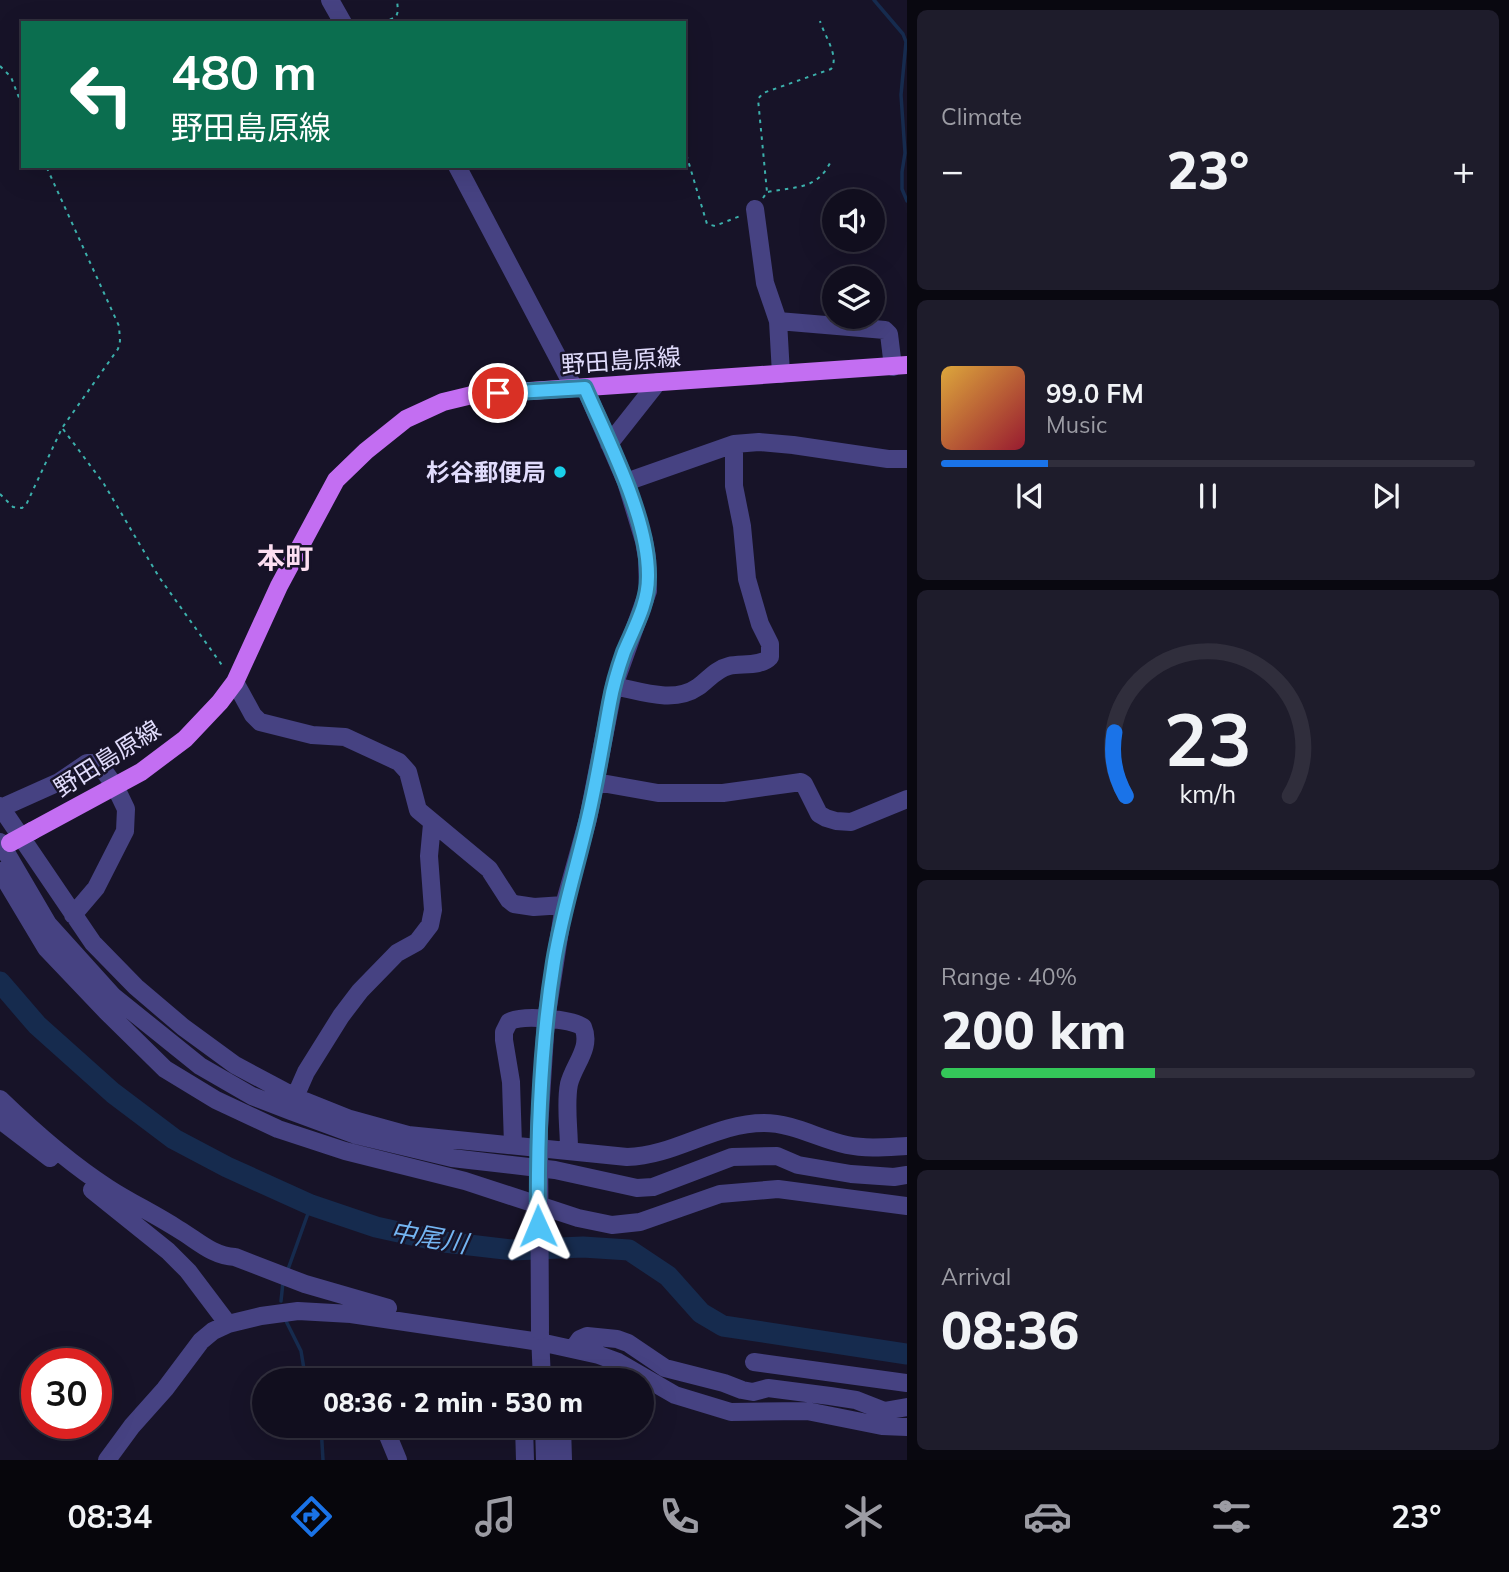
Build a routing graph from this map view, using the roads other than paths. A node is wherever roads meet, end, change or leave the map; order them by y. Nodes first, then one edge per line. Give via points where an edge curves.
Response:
1 (330, 0) edge
2 (342, 21) edge
3 (458, 168) edge
4 (755, 209) road end
5 (778, 321) junction
6 (900, 366) edge
7 (781, 374) junction
8 (658, 382) junction
9 (579, 388) junction
10 (610, 444) junction
11 (734, 444) junction
12 (907, 459) edge
13 (626, 482) junction
14 (235, 682) junction
15 (614, 686) junction
16 (596, 782) junction
17 (115, 786) junction
18 (907, 799) edge
19 (1, 807) edge
20 (432, 824) junction
21 (3, 846) edge
22 (0, 871) edge
23 (564, 905) junction
24 (73, 915) junction
25 (546, 1020) junction
26 (295, 1097) junction
27 (0, 1099) edge
28 (0, 1120) edge
29 (513, 1145) junction
30 (907, 1146) edge
31 (569, 1149) junction
32 (907, 1175) edge
33 (907, 1206) edge
34 (388, 1308) dead end
35 (228, 1324) junction
36 (540, 1336) junction
37 (573, 1349) junction
38 (754, 1362) dead end
39 (541, 1368) edge
40 (907, 1383) edge
41 (907, 1407) edge
42 (907, 1427) edge
43 (389, 1438) edge
44 (524, 1438) edge
45 (544, 1438) edge
46 (562, 1438) edge
47 (109, 1459) edge
48 (398, 1460) edge
49 (525, 1460) edge
50 (545, 1460) edge
51 (563, 1460) edge

1 - 2 street
3 - 9 street
4 - 5 street via 765,282
5 - 6 street via 885,330
5 - 7 street
6 - 7 main road, 野田島原線
7 - 8 main road, 野田島原線
8 - 9 main road, 野田島原線
8 - 10 street
9 - 10 street
9 - 14 main road, 野田島原線 via 472,395 443,402 406,419 366,451 336,480 279,586
10 - 13 street
11 - 12 street via 793,444
11 - 13 street
11 - 15 street via 734,486 747,579 770,644 770,657 764,662 725,667 682,695
13 - 15 street via 644,541 648,591
14 - 17 main road, 野田島原線 via 185,739
14 - 20 street via 260,722 345,737 399,762 408,772 418,810
15 - 16 street
16 - 18 street via 658,793 723,793 801,782 819,814 836,821 851,821
16 - 23 street
17 - 19 street via 101,767 87,764 59,782
17 - 21 main road, 野田島原線, bridge
17 - 24 street via 125,809 125,831 96,888
19 - 24 street
20 - 23 street via 489,869 514,904 534,908
20 - 26 street via 430,925 360,991
21 - 32 street via 48,924 113,996 151,1029 200,1066 252,1096 343,1130 452,1158 555,1170 637,1188 653,1187 732,1157 776,1156 798,1165 851,1174
22 - 33 street via 46,948 165,1069 278,1129 612,1225 640,1222 720,1194 778,1189
23 - 25 street
24 - 26 street via 136,988 183,1027 235,1065
25 - 29 street via 514,1019 504,1032
25 - 31 street via 577,1023 585,1033 569,1086
25 - 36 street, bridge via 538,1129
26 - 29 street via 408,1135
27 - 34 street via 109,1189 196,1243 223,1257 235,1257
28 - 35 street via 148,1233 188,1271
29 - 31 street
30 - 31 street via 852,1146 765,1123 713,1132 656,1154 628,1157
35 - 36 street via 278,1312 323,1311
35 - 47 street via 201,1342
36 - 37 street
36 - 39 street
37 - 41 street via 587,1336 617,1339 664,1368 743,1390 768,1388 830,1396 884,1411
37 - 42 street via 618,1362 664,1390 731,1412 807,1411
38 - 40 street
43 - 48 street
44 - 49 street
45 - 50 street
46 - 51 street

